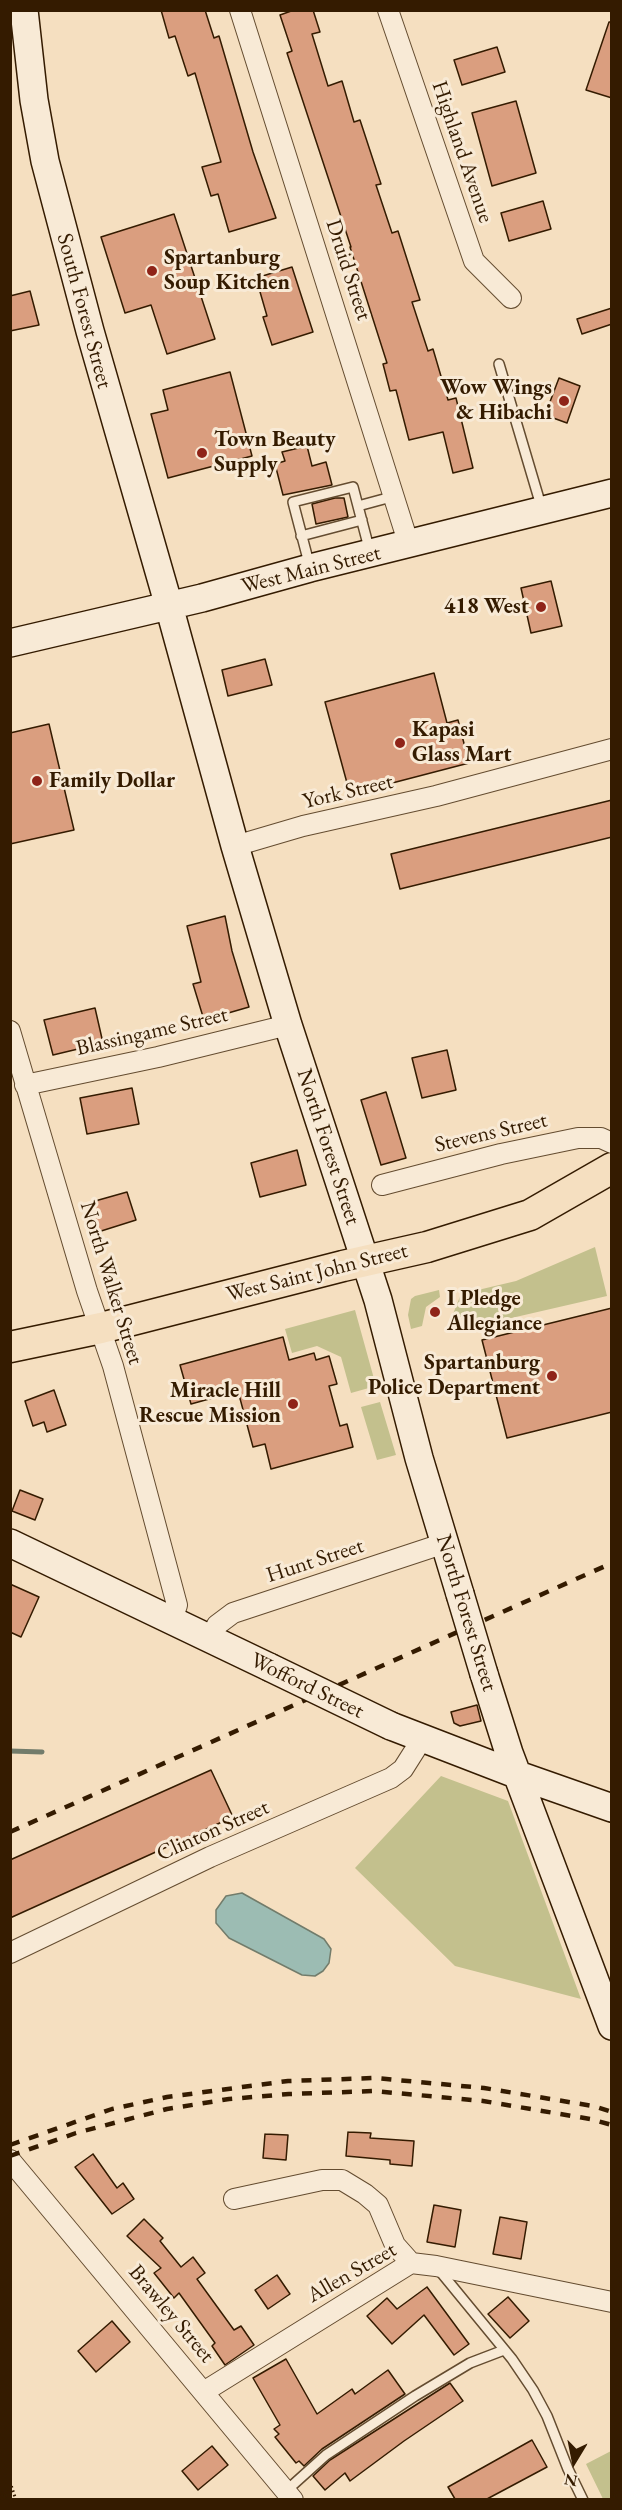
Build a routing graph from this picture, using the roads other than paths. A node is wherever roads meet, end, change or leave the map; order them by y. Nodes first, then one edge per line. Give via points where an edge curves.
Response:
1 (24, 10) edge
2 (240, 10) edge
3 (388, 10) edge
4 (511, 298) dead end
5 (499, 364) dead end
6 (612, 494) edge
7 (395, 496) junction
8 (358, 506) junction
9 (543, 512) junction
10 (362, 519) junction
11 (301, 536) junction
12 (409, 545) junction
13 (370, 554) junction
14 (310, 568) junction
15 (169, 606) junction
16 (10, 643) edge
17 (612, 748) edge
18 (235, 846) junction
19 (288, 1025) junction
20 (10, 1031) edge
21 (25, 1085) junction
22 (612, 1143) edge
23 (612, 1168) edge
24 (382, 1185) dead end
25 (364, 1260) junction
26 (101, 1328) junction
27 (10, 1347) edge
28 (10, 1542) edge
29 (445, 1543) junction
30 (172, 1620) junction
31 (210, 1639) junction
32 (422, 1739) junction
33 (518, 1775) junction
34 (612, 1808) edge
35 (10, 1953) edge
36 (612, 2026) edge
37 (10, 2160) edge
38 (234, 2199) dead end
39 (411, 2263) junction
40 (436, 2266) junction
41 (612, 2302) edge
42 (504, 2350) junction
43 (205, 2391) junction
44 (289, 2495) edge
45 (583, 2499) edge

1 - 15 street, South Forest Street via 34,100 60,222
2 - 7 street, Druid Street
3 - 4 street, Highland Avenue via 474,261
5 - 9 lane
6 - 9 street, West Main Street
7 - 8 lane
7 - 12 street, Druid Street
8 - 10 lane
8 - 11 lane via 353,487 293,502
9 - 12 street, West Main Street
10 - 11 lane
10 - 13 lane
11 - 14 lane
12 - 13 street, West Main Street
13 - 14 street, West Main Street
14 - 15 street, West Main Street
15 - 16 street, West Main Street
15 - 18 street, North Forest Street
17 - 18 street, York Street
18 - 19 street, North Forest Street
19 - 21 street, Blassingame Street
19 - 25 street, North Forest Street
20 - 21 street, North Walker Street
21 - 26 street, North Walker Street
22 - 24 street, Stevens Street via 601,1138 578,1138
23 - 25 main road, West Saint John Street via 530,1215 427,1247
25 - 26 main road, West Saint John Street
25 - 29 street, North Forest Street
26 - 27 main road, West Saint John Street
26 - 30 street, North Walker Street via 177,1605
28 - 30 street, Wofford Street
29 - 31 street, Hunt Street via 233,1613 217,1625
29 - 33 street, North Forest Street, bridge
30 - 31 street, Wofford Street
31 - 32 street, Wofford Street, bridge
32 - 33 street, Wofford Street
32 - 35 street, Clinton Street via 407,1764 391,1778 210,1857
33 - 34 street, Wofford Street
33 - 36 street, North Forest Street
37 - 43 street, Brawley Street
38 - 39 street via 322,2180 342,2180 378,2205 395,2245
39 - 40 street, Allen Street
39 - 43 street, Allen Street
40 - 41 street, Allen Street
40 - 42 lane
42 - 44 lane via 470,2363 326,2455
42 - 45 lane via 548,2416
43 - 44 street, Brawley Street

